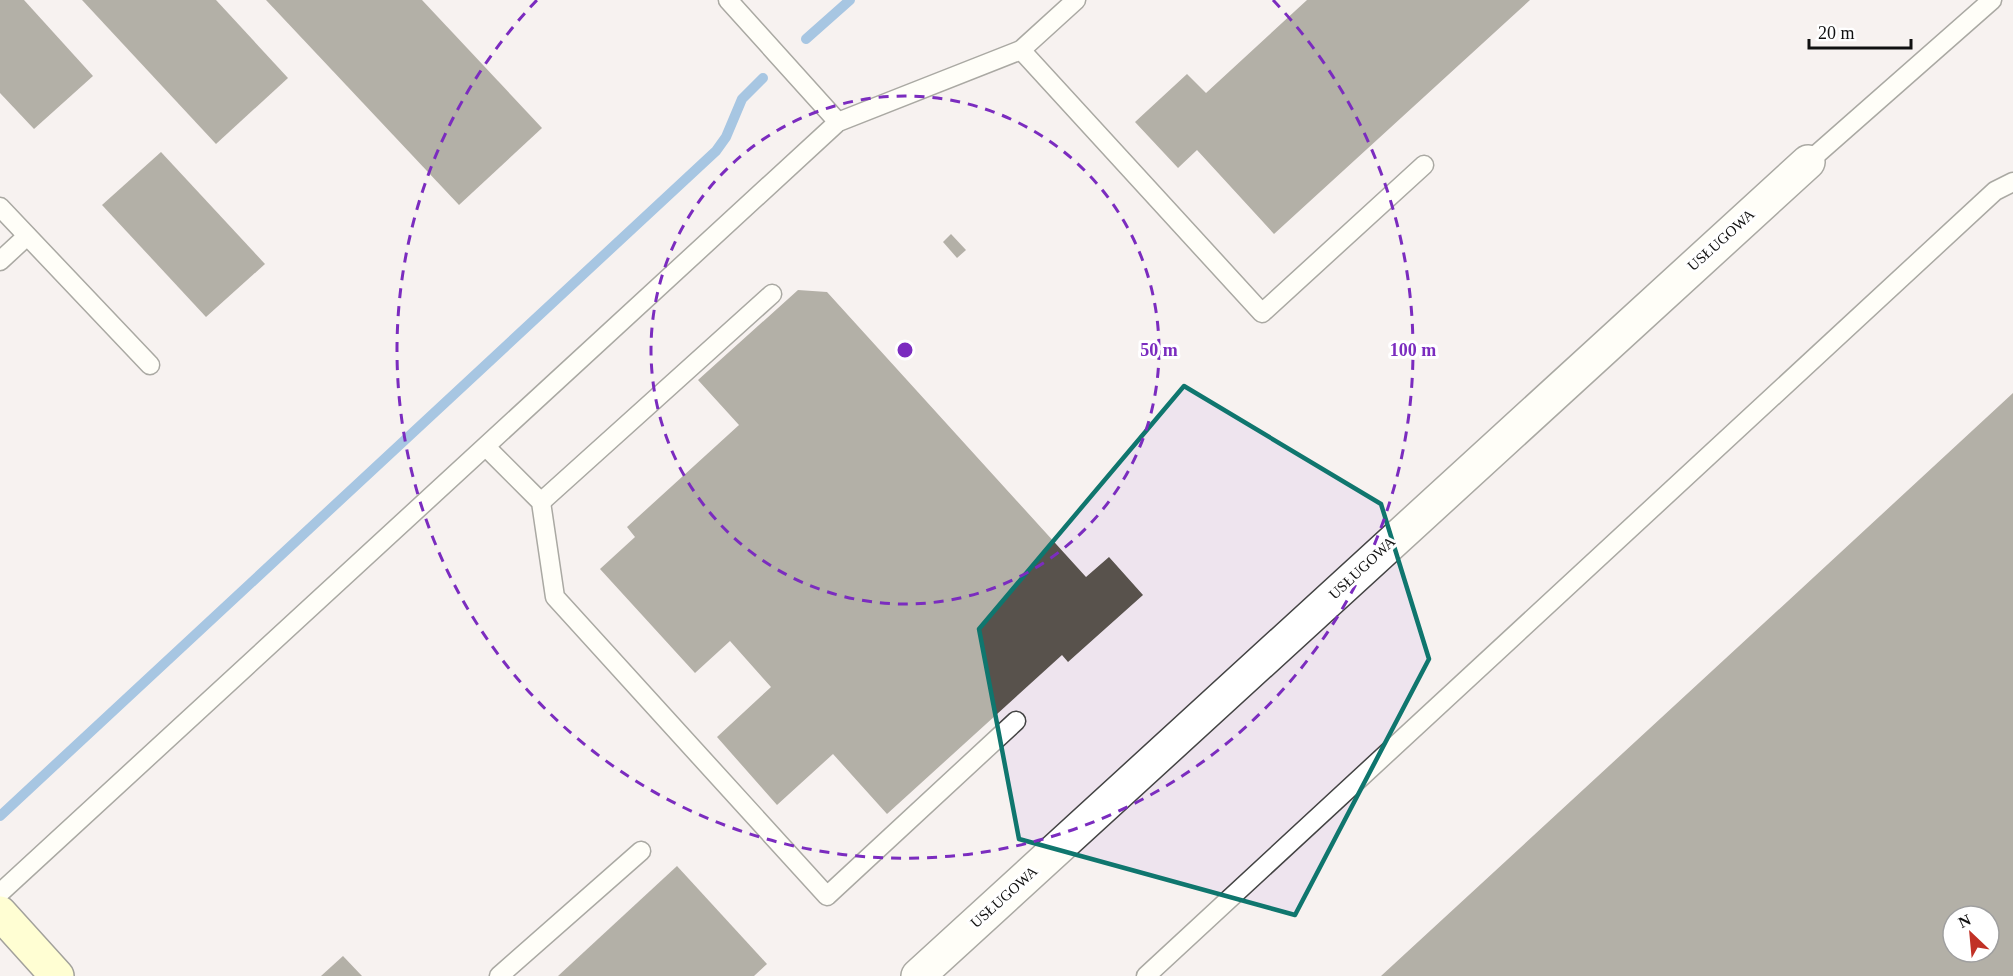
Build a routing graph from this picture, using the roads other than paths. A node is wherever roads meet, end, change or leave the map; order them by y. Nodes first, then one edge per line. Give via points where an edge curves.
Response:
1 (728, 0) edge
2 (1076, 0) edge
3 (1992, 0) edge
4 (1021, 50) junction
5 (838, 122) junction
6 (1808, 162) joint
7 (1424, 165) dead end
8 (2013, 182) edge
9 (0, 207) edge
10 (27, 236) junction
11 (0, 261) edge
12 (772, 294) dead end
13 (150, 365) dead end
14 (486, 447) junction
15 (541, 502) junction
16 (1016, 721) dead end
17 (641, 851) dead end
18 (0, 894) edge
19 (0, 913) edge
20 (57, 976) edge
21 (499, 976) edge
22 (918, 976) edge
23 (1146, 976) edge

1 - 5 lane
2 - 4 lane
3 - 6 lane
4 - 5 lane
4 - 7 lane via 1262,313
5 - 14 lane
6 - 22 street, USŁUGOWA
8 - 23 lane via 1986,199
9 - 10 lane
10 - 11 lane
10 - 13 lane
12 - 15 lane
14 - 15 lane
14 - 18 lane
15 - 16 lane via 555,597 827,896
17 - 21 lane
19 - 20 street

